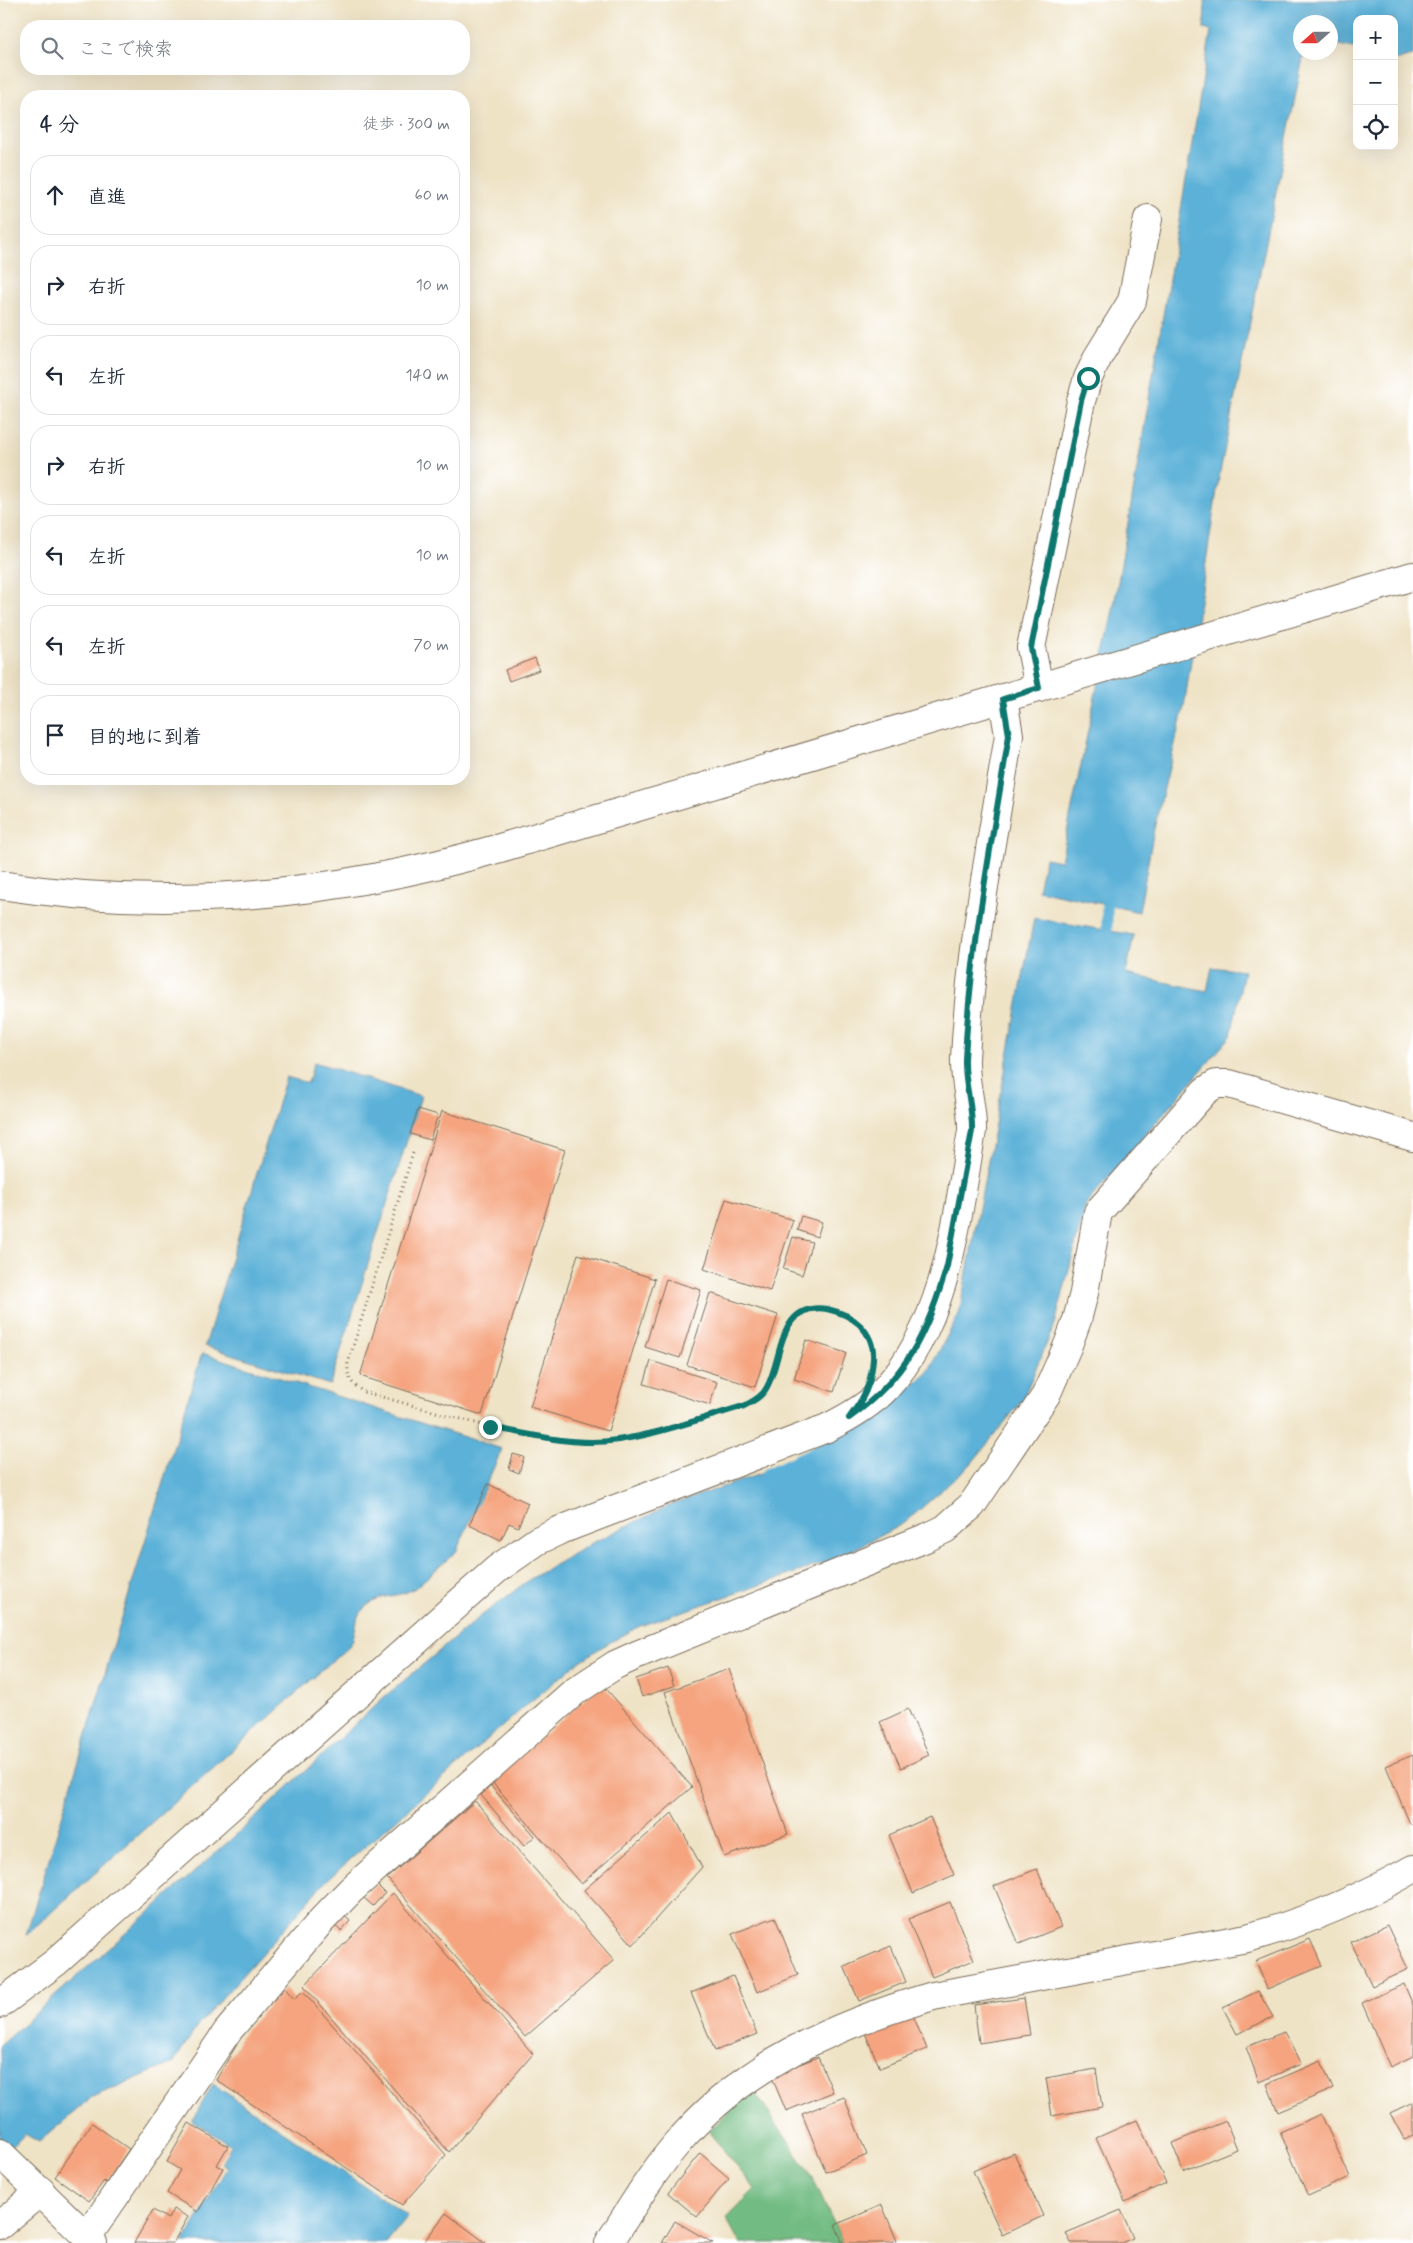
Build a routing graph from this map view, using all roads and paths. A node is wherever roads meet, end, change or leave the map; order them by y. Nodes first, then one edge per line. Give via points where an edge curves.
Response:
1 (1148, 219) dead end
2 (1413, 576) edge
3 (1050, 685) junction
4 (1003, 699) junction
5 (0, 885) edge
6 (1413, 1137) edge
7 (414, 1153) dead end
8 (873, 1357) dead end
9 (1413, 1869) edge
10 (0, 2004) edge
11 (0, 2152) edge
12 (32, 2183) junction
13 (0, 2225) edge
14 (90, 2240) edge
15 (609, 2243) edge

1 - 3 street via 1132,301 1098,355 1081,401 1031,648
2 - 3 street
3 - 4 street
4 - 5 street via 448,863 360,882 288,892 180,898 71,894
4 - 10 street via 1009,735 969,998 965,1080 973,1114 972,1131 952,1244 940,1288 914,1350 901,1370 886,1388 849,1418 558,1530 517,1554 56,1962
6 - 14 street via 1229,1084 1216,1084 1205,1091 1098,1212 1084,1293 1058,1371 1046,1395 972,1505 945,1529 615,1665 574,1692 326,1915 227,2032
7 - 8 path via 348,1363 347,1375 353,1386 364,1392 490,1427 572,1442 593,1442 635,1437 744,1406 757,1399 767,1387 786,1329 799,1314 818,1308 854,1318 866,1332 874,1349
9 - 15 street via 1365,1895 1287,1927 1247,1938 932,1996 844,2026 772,2061 720,2099 675,2146
11 - 12 street
12 - 13 street
12 - 14 street

